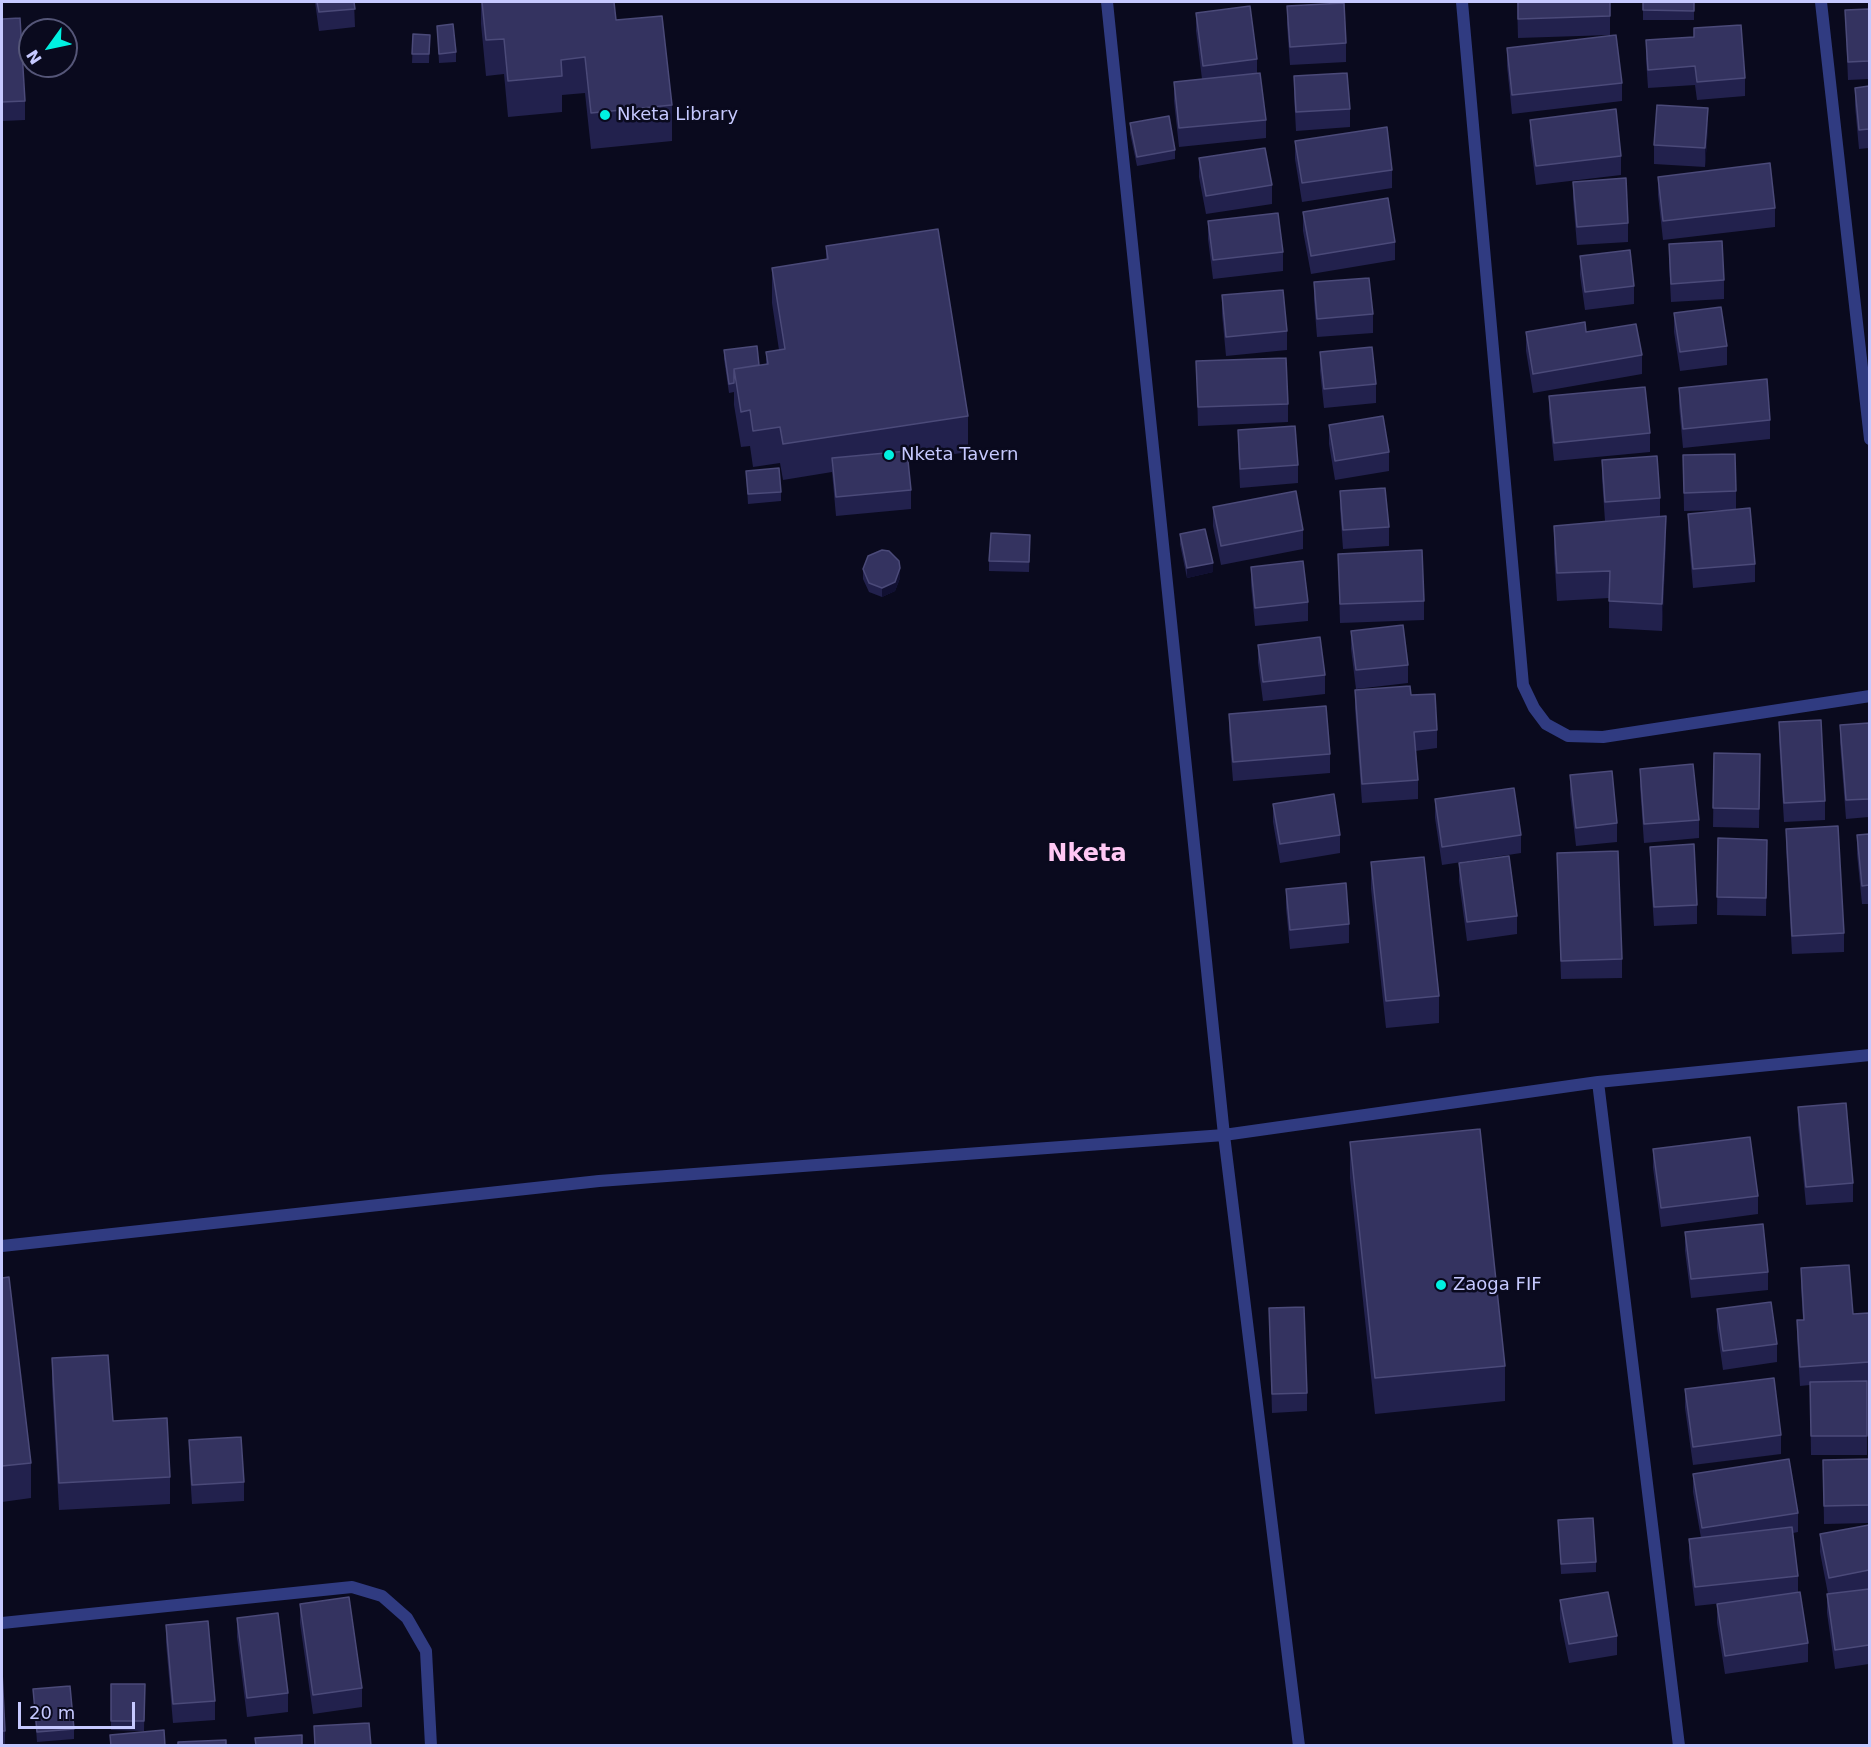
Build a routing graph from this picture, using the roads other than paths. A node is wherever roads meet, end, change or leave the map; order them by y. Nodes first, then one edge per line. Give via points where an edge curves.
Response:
1 (1107, 2) edge
2 (1462, 2) edge
3 (1821, 2) edge
4 (1869, 439) edge
5 (1869, 696) edge
6 (1869, 1055) edge
7 (1598, 1082) junction
8 (1224, 1135) junction
9 (2, 1246) edge
10 (2, 1623) edge
11 (431, 1746) edge
12 (1299, 1746) edge
13 (1680, 1746) edge

1 - 8 street
2 - 5 street via 1523,685 1534,708 1546,724 1568,736 1603,736
3 - 4 street
6 - 7 street
7 - 8 street
7 - 13 street
8 - 9 street via 599,1181
8 - 12 street
10 - 11 street via 352,1587 381,1596 407,1618 426,1651

